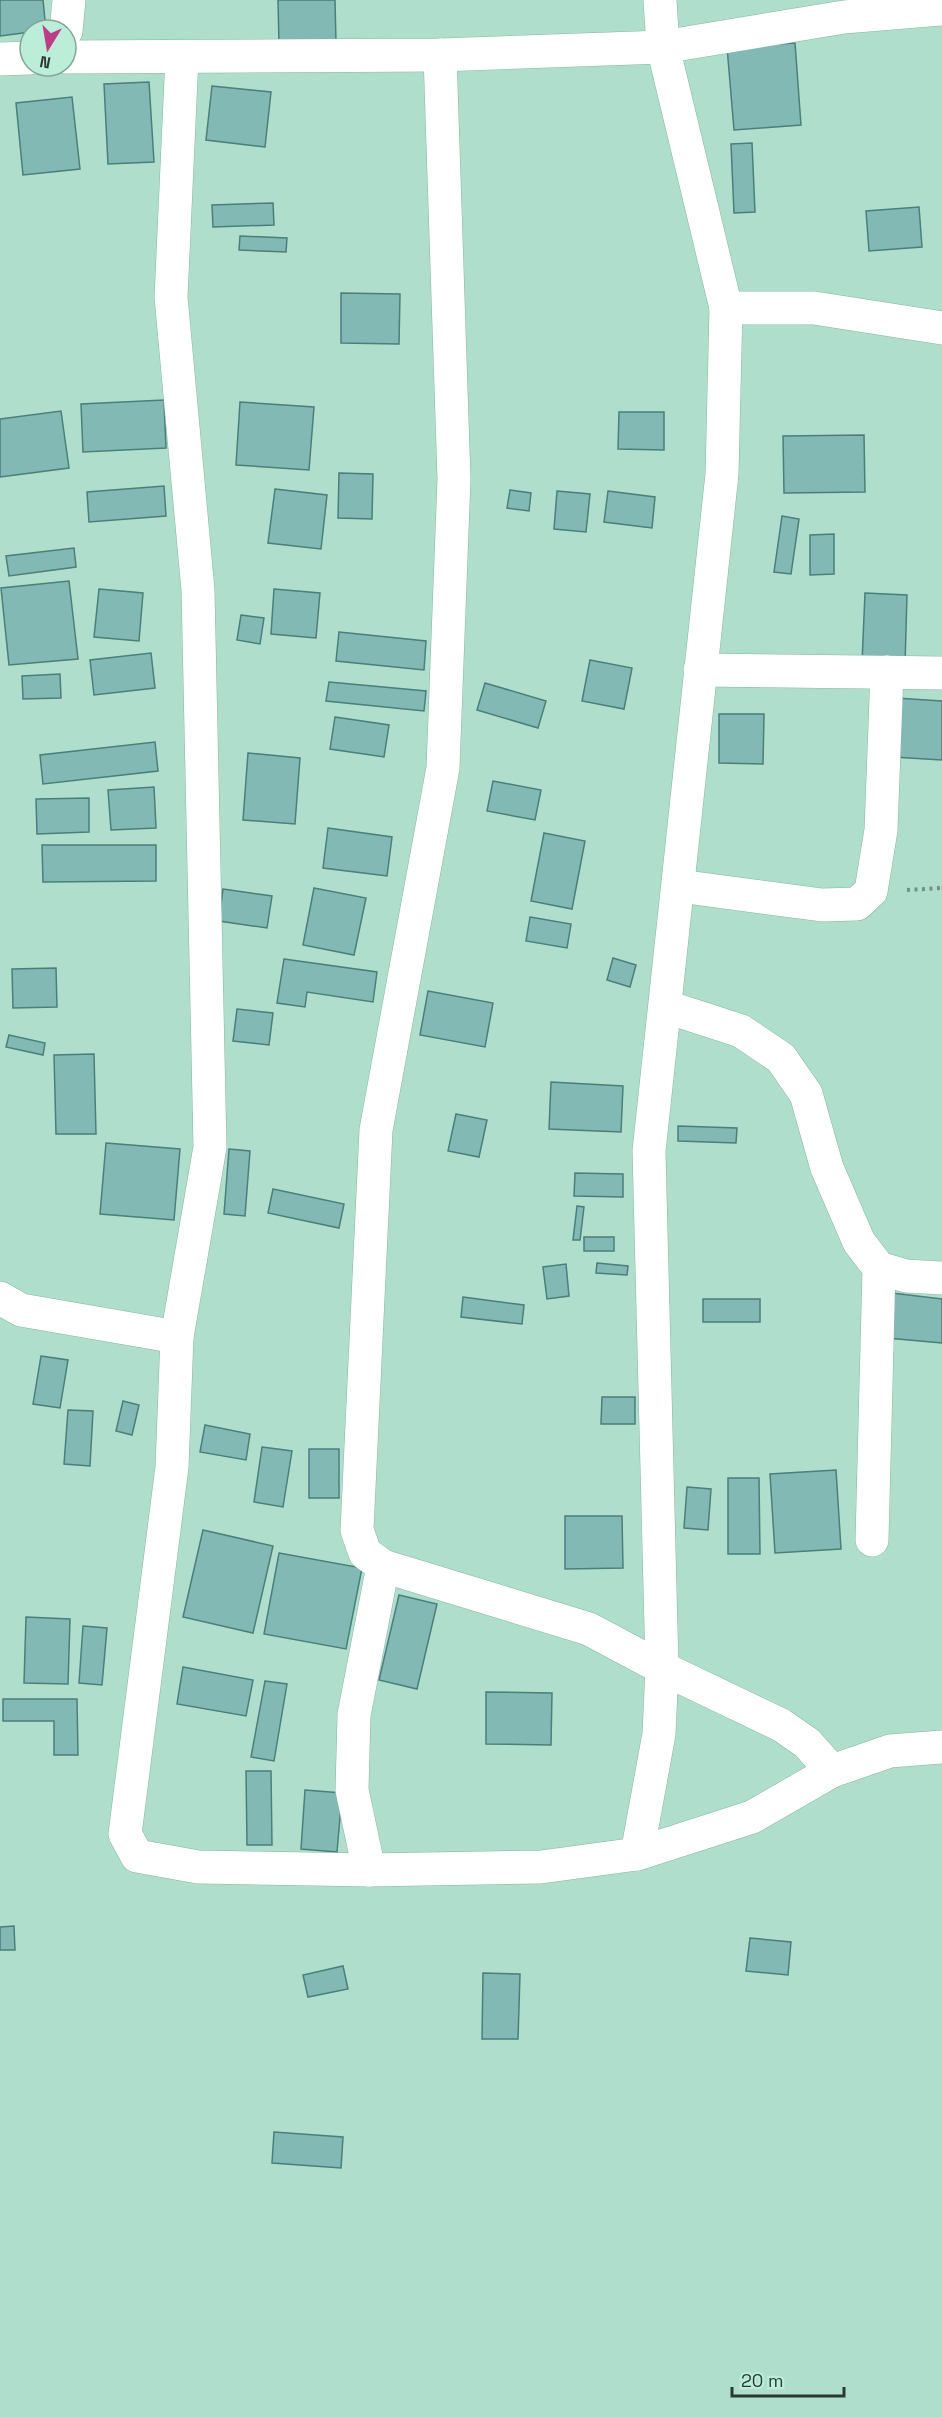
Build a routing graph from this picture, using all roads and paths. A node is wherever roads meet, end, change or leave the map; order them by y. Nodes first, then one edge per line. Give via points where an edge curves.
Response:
1 (69, 0) edge
2 (660, 0) edge
3 (942, 9) edge
4 (67, 18) edge
5 (663, 48) junction
6 (440, 56) junction
7 (78, 57) edge
8 (182, 57) junction
9 (0, 58) edge
10 (18, 58) edge
11 (726, 308) junction
12 (942, 328) edge
13 (700, 670) junction
14 (887, 672) junction
15 (942, 673) edge
16 (679, 886) junction
17 (667, 1007) junction
18 (879, 1268) junction
19 (942, 1278) edge
20 (0, 1298) edge
21 (177, 1336) junction
22 (872, 1540) dead end
23 (382, 1566) junction
24 (662, 1668) junction
25 (942, 1747) edge
26 (832, 1772) junction
27 (637, 1854) junction
28 (369, 1870) junction

1 - 4 street
2 - 5 street
3 - 5 street via 844,17
5 - 6 street
5 - 11 street
6 - 8 street
6 - 23 street via 454,479 442,768 376,1130 357,1530 365,1553
7 - 8 street
8 - 21 street via 171,297 198,590 210,1147
9 - 10 street
11 - 12 street via 814,308
11 - 13 street via 722,474
13 - 14 street
13 - 16 street
14 - 15 street
14 - 16 street via 881,830 871,891 857,904 822,904
16 - 17 street
17 - 18 street via 741,1030 781,1058 806,1094 827,1168 860,1242
17 - 24 street via 649,1151
18 - 19 street via 906,1276
18 - 22 street
20 - 21 street via 21,1310
21 - 28 street via 172,1467 124,1834 137,1856 198,1867
23 - 24 street via 589,1629
23 - 28 street via 354,1715 351,1790
24 - 26 street via 781,1725 807,1743
24 - 27 street via 659,1734
25 - 26 street via 890,1751
26 - 27 street via 752,1817
27 - 28 street via 541,1867

